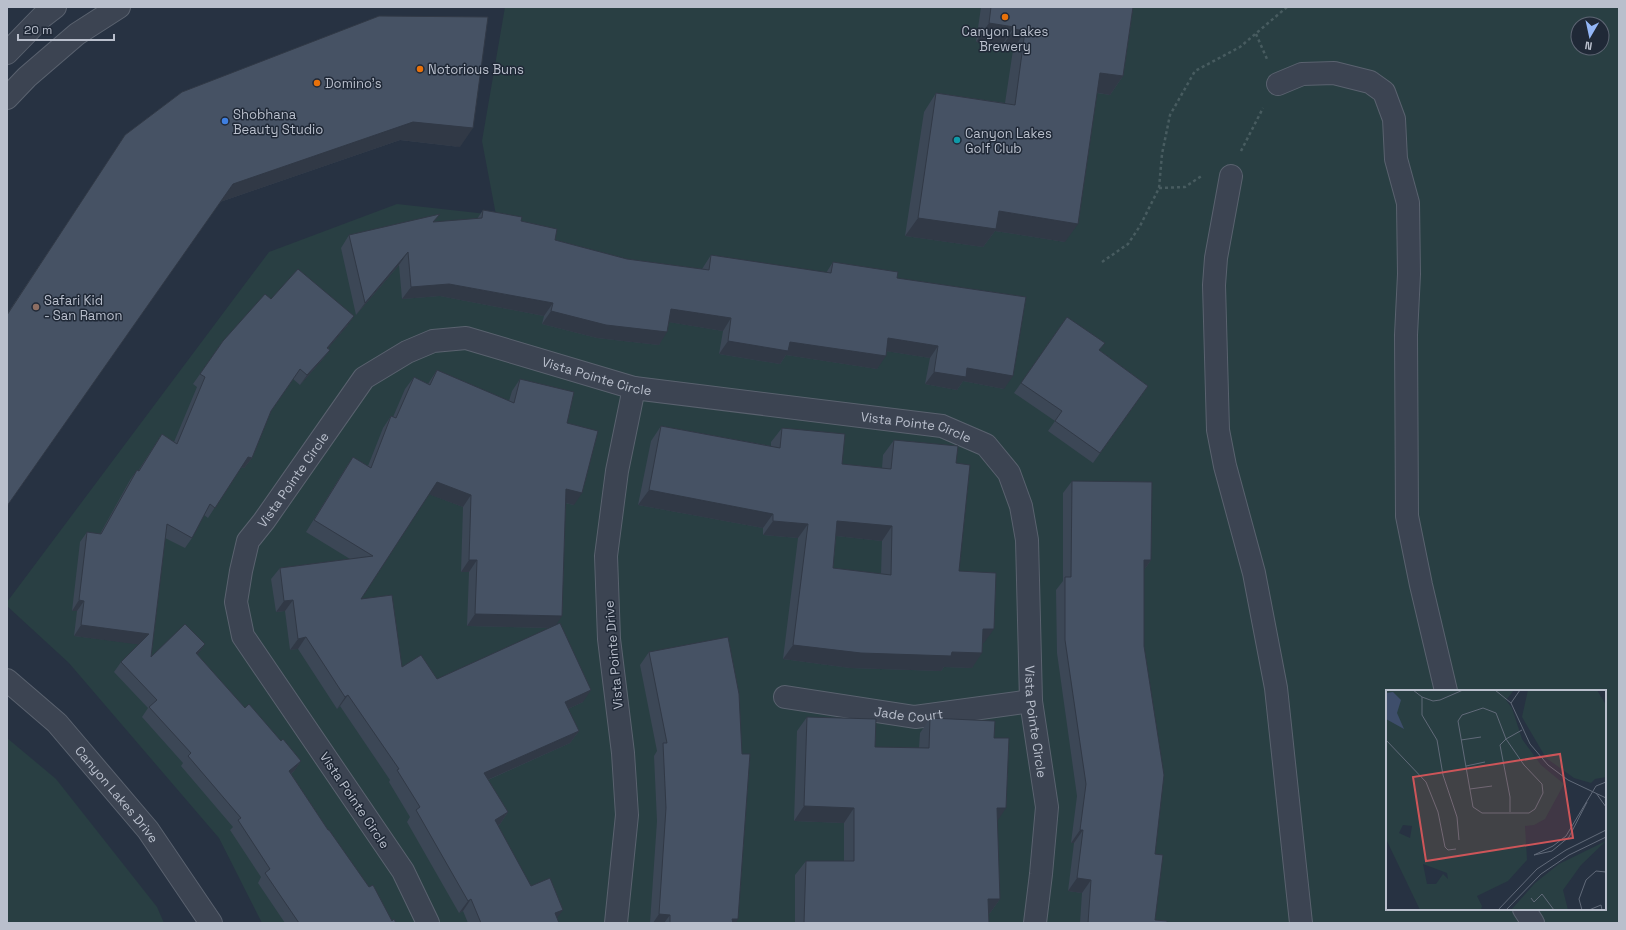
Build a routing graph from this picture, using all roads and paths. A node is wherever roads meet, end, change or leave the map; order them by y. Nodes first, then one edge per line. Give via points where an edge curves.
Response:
1 (55, 7) edge
2 (119, 7) edge
3 (1287, 7) edge
4 (1256, 34) junction
5 (7, 53) edge
6 (1278, 84) junction
7 (7, 98) edge
8 (1231, 176) junction
9 (1159, 188) junction
10 (1102, 262) dead end
11 (634, 388) junction
12 (7, 680) edge
13 (1446, 690) edge
14 (785, 697) dead end
15 (1031, 701) junction
16 (1525, 910) edge
17 (211, 923) edge
18 (428, 923) edge
19 (616, 923) edge
20 (1034, 923) edge
21 (1301, 923) edge
22 (1533, 923) edge

1 - 5 street
2 - 7 street via 77,34 27,77
3 - 4 path
4 - 6 path
4 - 9 path via 1240,47 1195,72 1170,115 1162,154
6 - 8 path via 1256,120
6 - 13 street via 1302,74 1334,73 1370,82 1384,92 1394,119 1396,159 1408,203 1407,516
8 - 9 path via 1203,175 1185,187
8 - 21 street via 1216,258 1214,285 1218,430 1225,466 1254,573 1276,688
9 - 10 path via 1128,244
11 - 15 street, Vista Pointe Circle via 942,426 986,445 1009,473 1021,506 1027,540
11 - 18 street, Vista Pointe Circle via 466,338 433,341 407,352 364,378 248,541 236,602 243,636 403,871
11 - 19 street, Vista Pointe Drive via 617,471 606,556 609,639 628,815
12 - 17 street, Canyon Lakes Drive via 57,722 148,830
14 - 15 street, Jade Court via 915,718
15 - 20 street, Vista Pointe Circle via 1046,807
16 - 22 street

